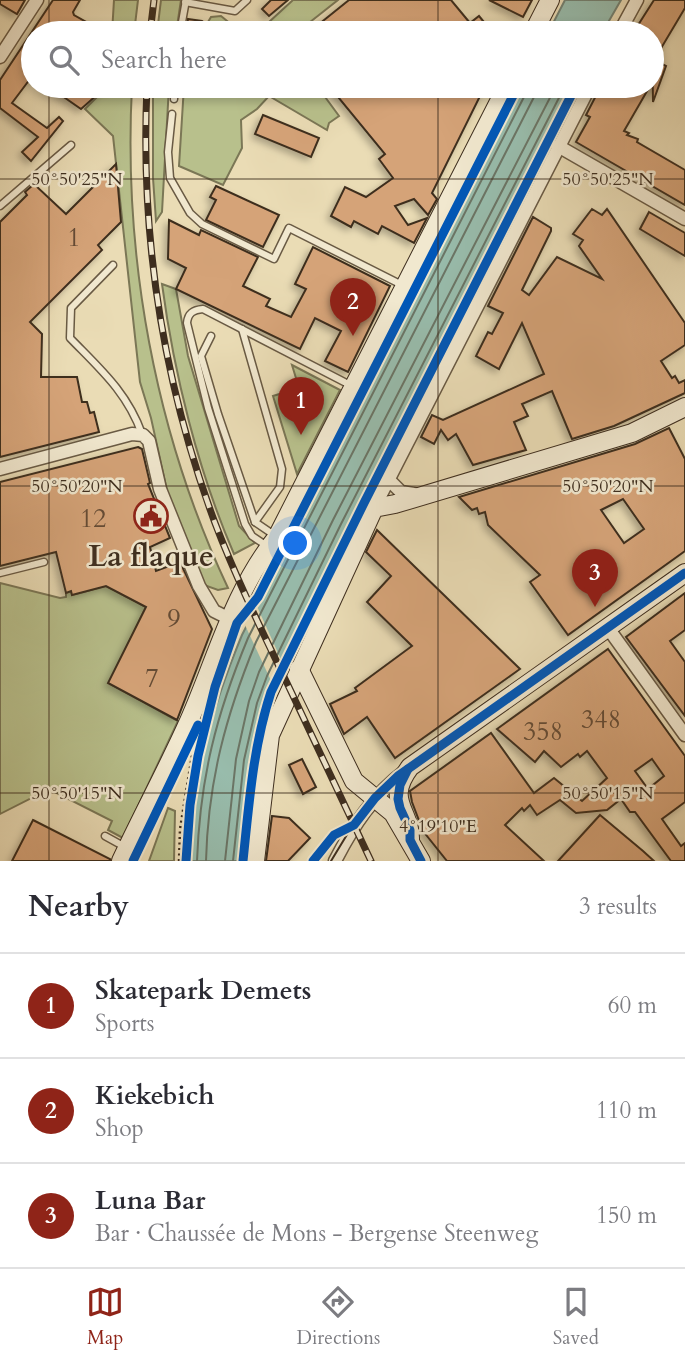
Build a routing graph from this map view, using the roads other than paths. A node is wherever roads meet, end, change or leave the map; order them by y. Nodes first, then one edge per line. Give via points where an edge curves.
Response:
1 (37, 0) edge
2 (247, 0) edge
3 (550, 0) edge
4 (638, 0) edge
5 (186, 1) edge
6 (23, 21) edge
7 (182, 21) edge
8 (539, 21) edge
9 (626, 21) edge
10 (21, 25) edge
11 (0, 57) edge
12 (500, 98) edge
13 (584, 98) edge
14 (172, 114) dead end
15 (71, 145) dead end
16 (558, 146) junction
17 (0, 206) edge
18 (685, 219) edge
19 (113, 265) dead end
20 (405, 286) junction
21 (242, 329) junction
22 (211, 336) dead end
23 (353, 387) junction
24 (685, 407) edge
25 (143, 435) junction
26 (0, 469) edge
27 (389, 480) junction
28 (421, 495) junction
29 (374, 508) junction
30 (255, 522) junction
31 (273, 542) junction
32 (44, 562) dead end
33 (0, 573) edge
34 (685, 573) edge
35 (228, 618) junction
36 (608, 628) junction
37 (299, 669) junction
38 (685, 735) edge
39 (411, 767) junction
40 (375, 798) junction
41 (105, 836) dead end
42 (410, 840) junction
43 (124, 855) edge
44 (255, 861) edge
45 (335, 861) edge
46 (421, 861) edge

1 - 6 street
2 - 5 lane via 235,11
3 - 8 main road
4 - 9 street
5 - 7 lane
10 - 11 street
12 - 20 main road
13 - 16 street
14 - 20 lane via 170,178 202,224 274,259 289,228
15 - 17 lane
16 - 18 street
16 - 27 street
19 - 25 lane via 71,308 70,338 120,389
20 - 23 main road
21 - 23 lane
21 - 30 lane via 282,469 280,487
21 - 31 lane via 203,309 188,316 208,408 245,524 252,536
22 - 30 lane via 201,356
23 - 31 main road
24 - 28 main road via 632,433
25 - 26 street via 132,434
25 - 35 street via 149,441 160,489 199,586 214,611
27 - 28 street via 401,492
27 - 29 street
28 - 29 main road
29 - 37 main road
30 - 31 lane
31 - 35 main road
32 - 33 lane
34 - 36 main road
35 - 43 main road via 190,720
36 - 38 street
36 - 39 main road
37 - 40 main road via 354,781
37 - 44 main road via 270,735
39 - 40 street
39 - 42 main road via 398,799
40 - 42 main road via 393,813
40 - 45 street
41 - 43 lane
42 - 46 main road

